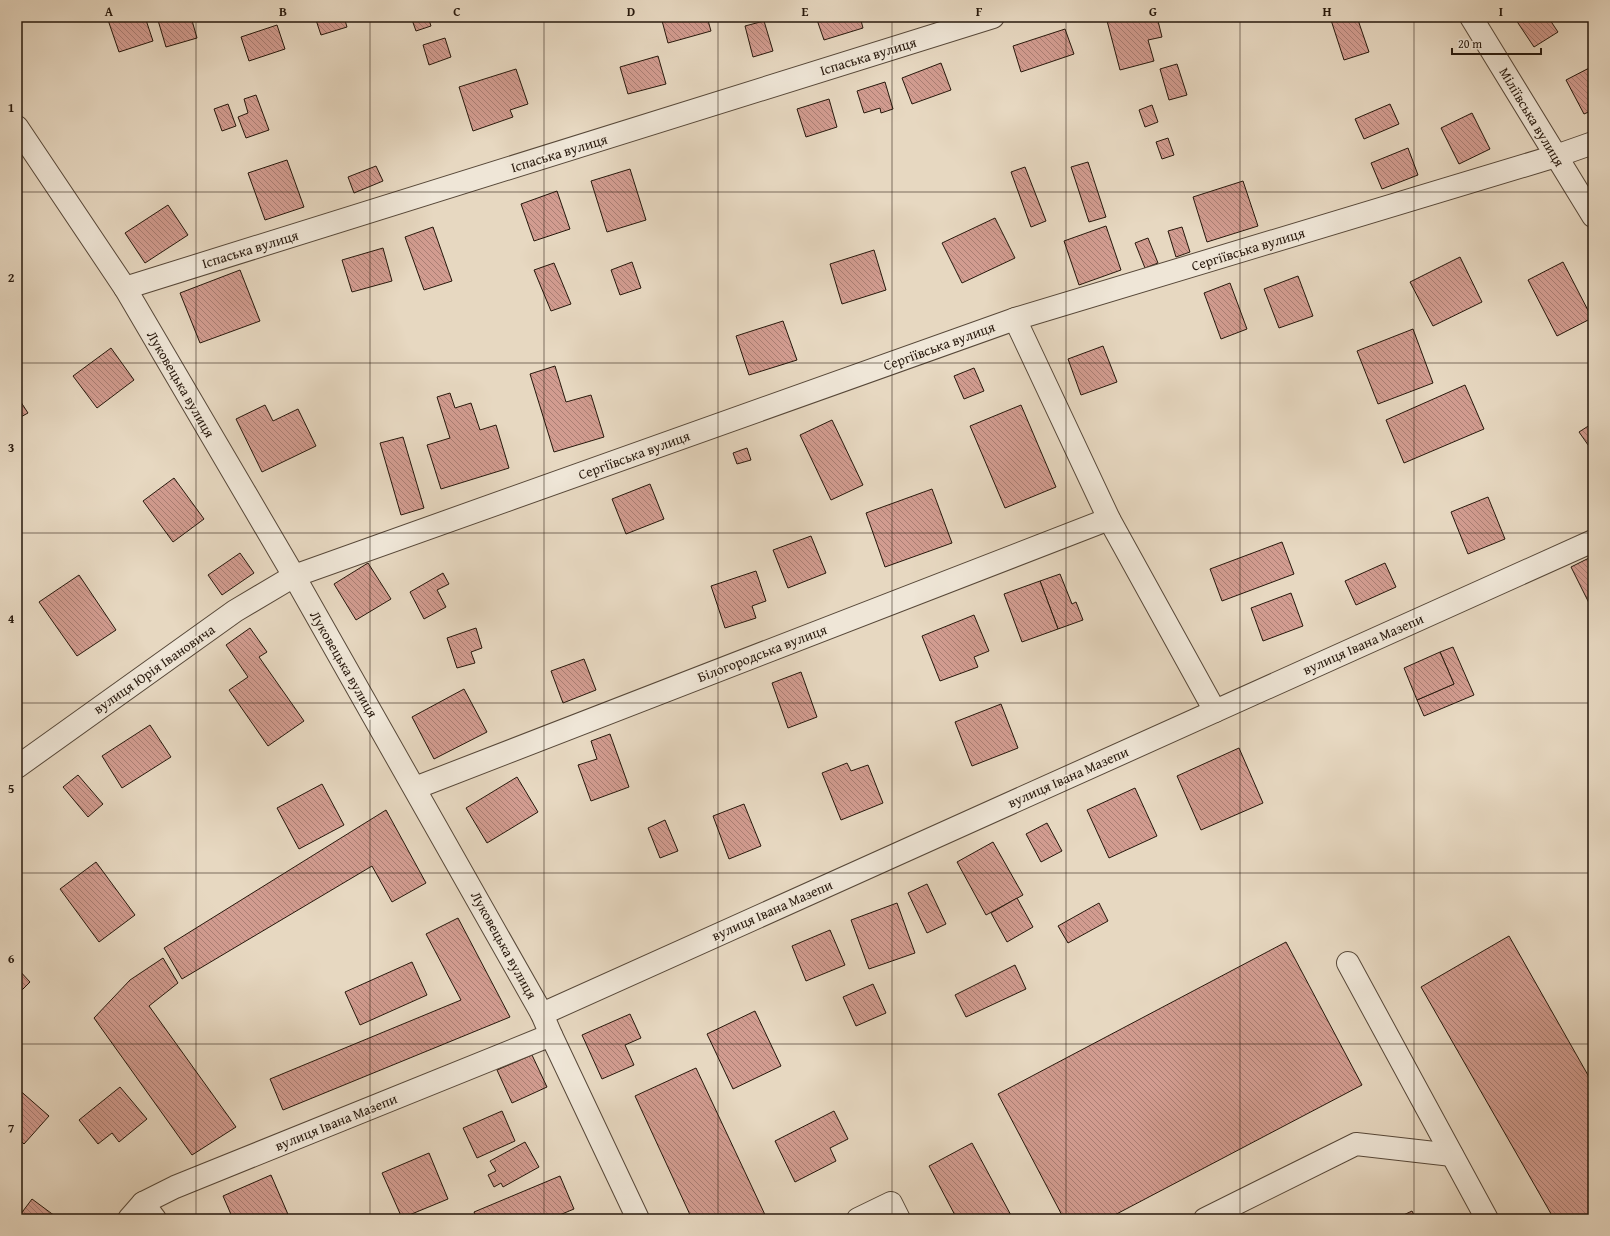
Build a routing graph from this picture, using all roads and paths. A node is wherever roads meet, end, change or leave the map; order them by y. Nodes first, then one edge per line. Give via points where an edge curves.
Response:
1 (993, 17) edge
2 (1472, 17) edge
3 (17, 127) edge
4 (1593, 143) edge
5 (1556, 156) junction
6 (1593, 216) edge
7 (125, 288) junction
8 (1015, 319) junction
9 (1109, 519) junction
10 (1593, 541) edge
11 (294, 576) junction
12 (1215, 711) junction
13 (17, 767) edge
14 (415, 788) junction
15 (1348, 962) dead end
16 (542, 1014) junction
17 (551, 1035) junction
18 (1452, 1155) junction
19 (149, 1211) edge
20 (128, 1219) edge
21 (638, 1219) edge
22 (858, 1219) edge
23 (899, 1219) edge
24 (1205, 1219) edge
25 (1487, 1219) edge

1 - 7 street, Іспаська вулиця
2 - 5 street, Міліївська вулиця
3 - 7 street, Луковецька вулиця
4 - 5 street, Сергіївська вулиця
5 - 6 street, Міліївська вулиця
5 - 8 street, Сергіївська вулиця
7 - 11 street, Луковецька вулиця
8 - 9 street
8 - 11 street, Сергіївська вулиця
9 - 12 street
9 - 14 street, Білогородська вулиця
10 - 12 street, вулиця Івана Мазепи
11 - 13 street, вулиця Юрія Івановича via 235,611
11 - 14 street, Луковецька вулиця
12 - 16 street, вулиця Івана Мазепи
14 - 16 street, Луковецька вулиця
15 - 18 street
16 - 17 street, Луковецька вулиця
17 - 19 street, вулиця Івана Мазепи via 175,1187
17 - 21 street, Луковецька вулиця
18 - 24 street via 1356,1144
18 - 25 street
19 - 20 street, вулиця Івана Мазепи
22 - 23 street via 891,1203

